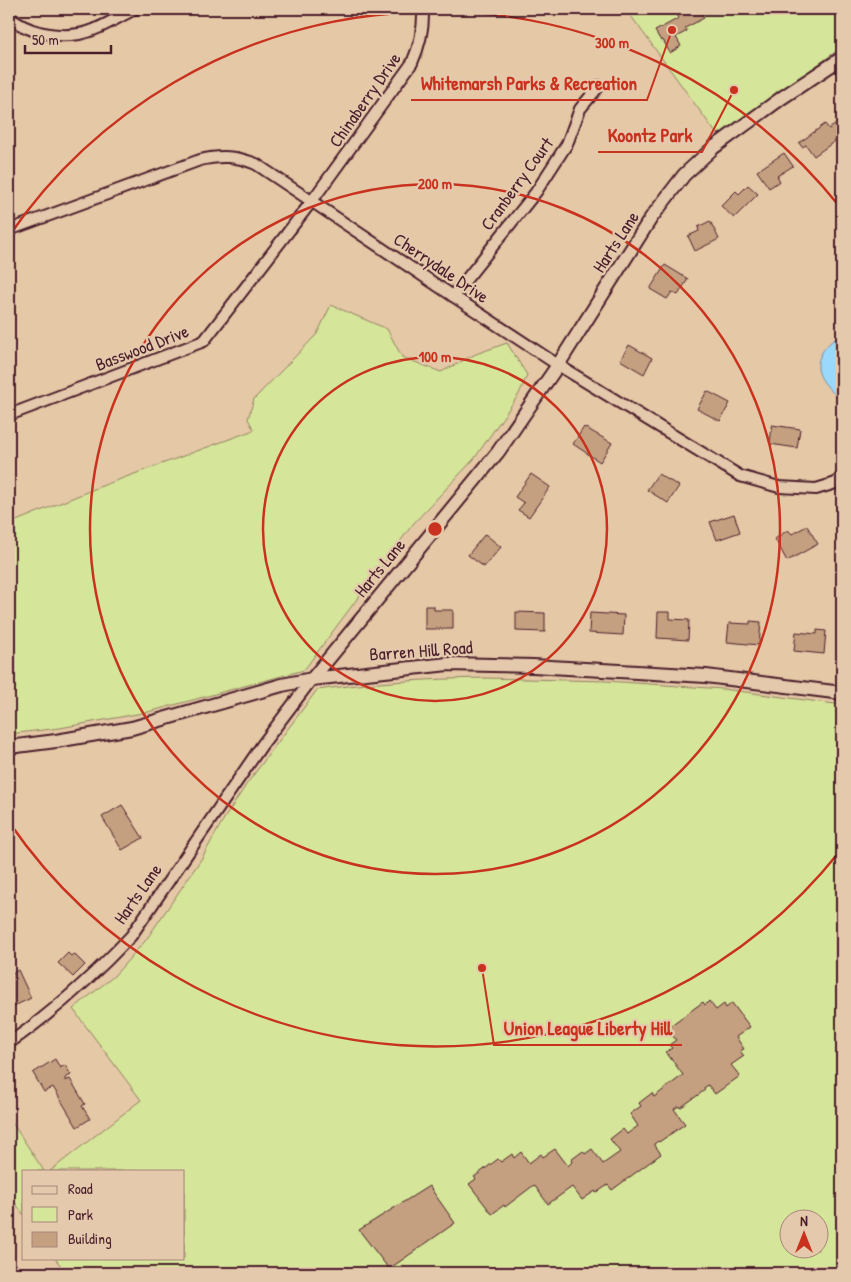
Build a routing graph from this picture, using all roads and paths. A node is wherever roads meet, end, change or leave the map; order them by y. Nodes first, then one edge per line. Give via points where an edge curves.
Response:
1 (135, 9) edge
2 (423, 9) edge
3 (9, 17) edge
4 (842, 58) edge
5 (599, 86) dead end
6 (312, 201) junction
7 (9, 230) edge
8 (453, 296) junction
9 (558, 364) junction
10 (9, 415) edge
11 (842, 476) edge
12 (312, 679) junction
13 (842, 693) edge
14 (9, 747) edge
15 (9, 1043) edge

1 - 3 street via 79,34 65,35 40,32 16,24
2 - 6 street, Chinaberry Drive via 424,28 412,64
4 - 9 street, Harts Lane via 712,148 684,175 651,218
5 - 8 street, Cranberry Court via 580,109 567,144 536,192
6 - 7 street, Cherrydale Drive via 256,164 238,157 213,157
6 - 8 street, Cherrydale Drive
6 - 10 street, Basswood Drive via 204,341
8 - 9 street, Cherrydale Drive
9 - 11 street, Cherrydale Drive via 740,476 779,487 816,489 836,483
9 - 12 street, Harts Lane via 498,452
12 - 13 street, Barren Hill Road via 448,664 514,665 706,676
12 - 14 street, Barren Hill Road via 132,728
12 - 15 street, Harts Lane via 262,745 131,936 68,998

